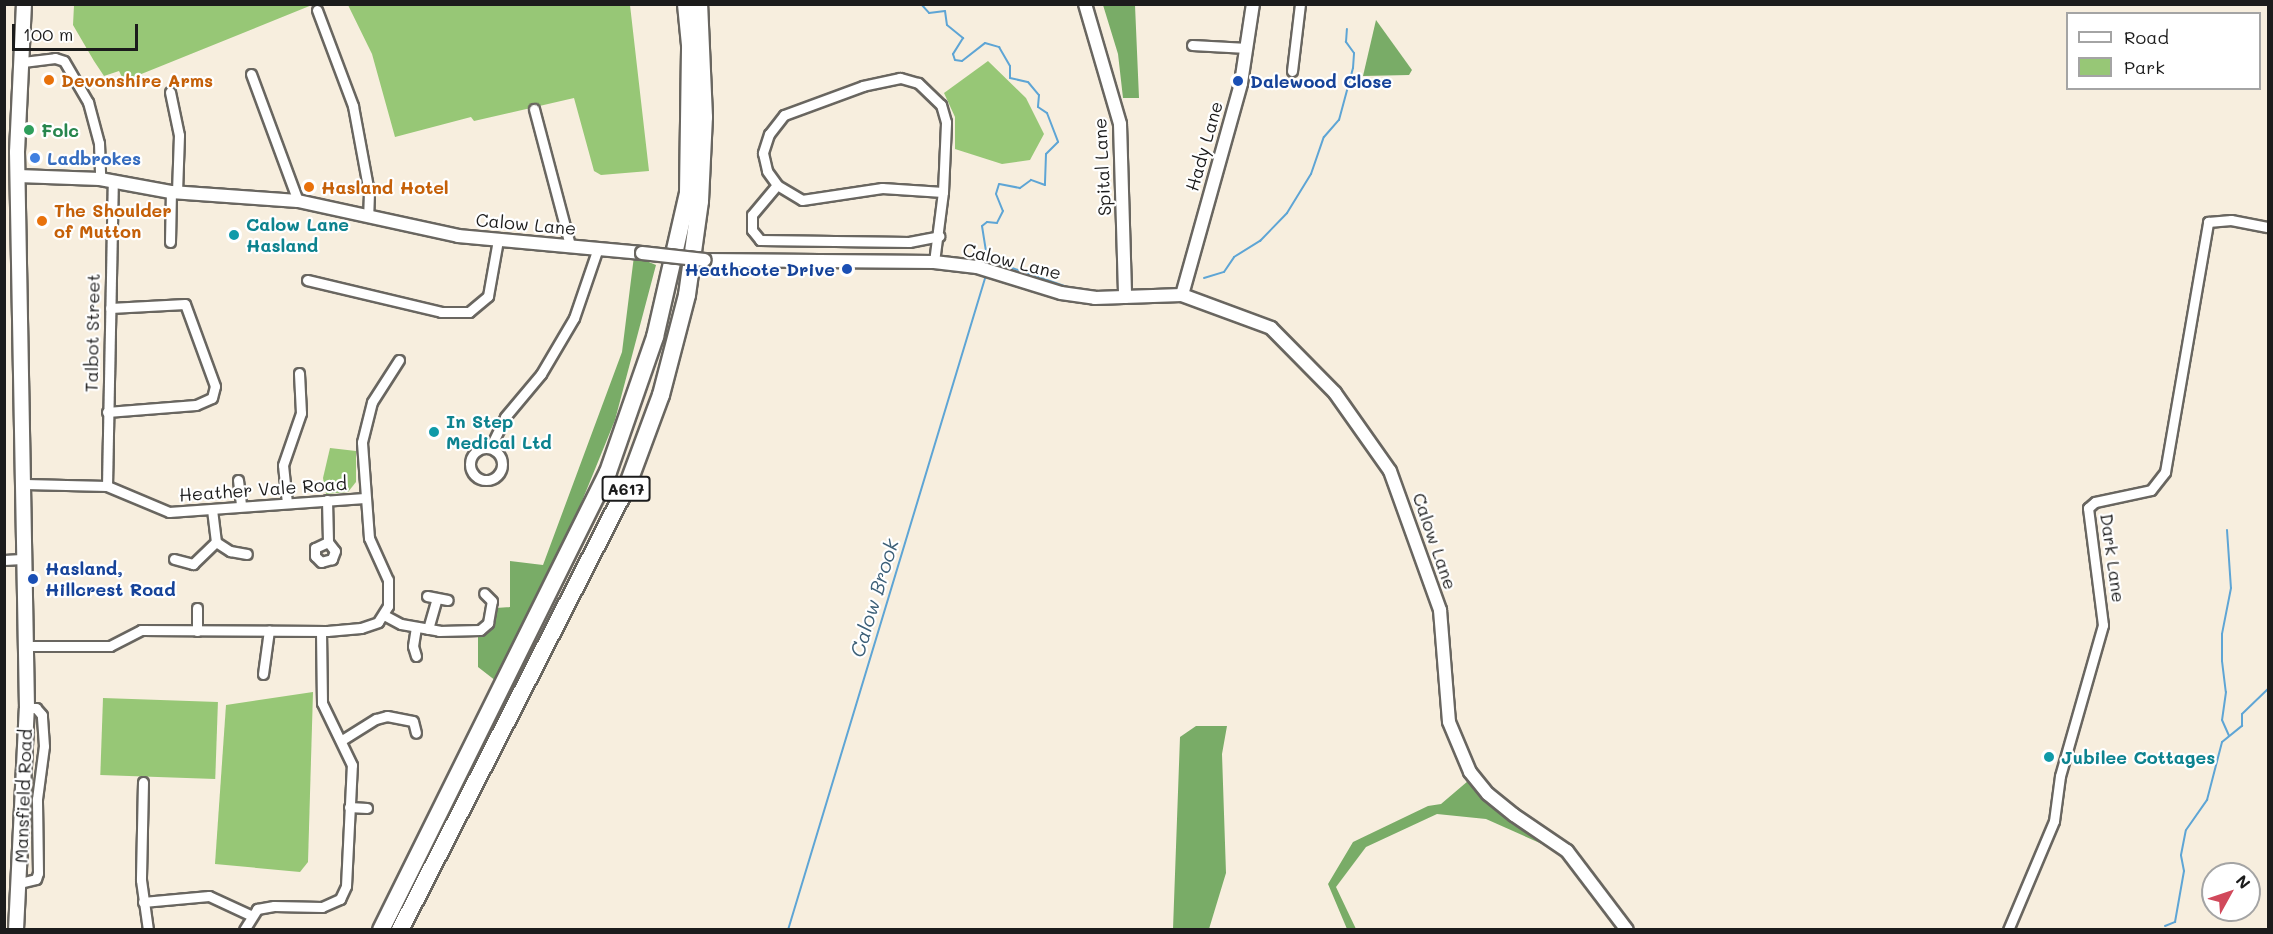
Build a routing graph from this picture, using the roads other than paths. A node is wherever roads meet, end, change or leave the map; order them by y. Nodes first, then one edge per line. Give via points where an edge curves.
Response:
1 (24, 4) edge
2 (686, 4) edge
3 (699, 4) edge
4 (1085, 4) edge
5 (1253, 4) edge
6 (1300, 4) edge
7 (317, 10) dead end
8 (1192, 45) dead end
9 (1247, 48) junction
10 (23, 62) junction
11 (1292, 71) dead end
12 (251, 74) dead end
13 (170, 92) dead end
14 (534, 109) dead end
15 (18, 176) junction
16 (100, 179) junction
17 (113, 181) junction
18 (777, 185) junction
19 (943, 192) junction
20 (174, 193) junction
21 (298, 201) junction
22 (368, 215) junction
23 (2268, 227) edge
24 (939, 236) junction
25 (498, 240) junction
26 (170, 242) dead end
27 (570, 245) junction
28 (598, 248) junction
29 (934, 262) junction
30 (308, 280) dead end
31 (1182, 295) junction
32 (1125, 297) junction
33 (110, 308) junction
34 (399, 360) dead end
35 (299, 374) dead end
36 (107, 412) junction
37 (490, 448) dead end
38 (238, 480) dead end
39 (25, 484) junction
40 (108, 486) junction
41 (364, 498) junction
42 (327, 500) junction
43 (287, 502) junction
44 (241, 506) junction
45 (212, 509) junction
46 (216, 542) junction
47 (328, 542) dead end
48 (247, 554) dead end
49 (26, 559) junction
50 (4, 560) edge
51 (174, 560) dead end
52 (426, 596) dead end
53 (492, 597) dead end
54 (448, 600) dead end
55 (436, 601) junction
56 (197, 608) dead end
57 (384, 615) junction
58 (416, 627) junction
59 (428, 629) junction
60 (268, 630) junction
61 (197, 631) junction
62 (321, 631) junction
63 (26, 646) junction
64 (416, 656) dead end
65 (263, 674) dead end
66 (421, 713) dead end
67 (413, 722) junction
68 (416, 733) dead end
69 (342, 740) junction
70 (143, 782) dead end
71 (349, 807) junction
72 (367, 808) dead end
73 (143, 902) junction
74 (250, 915) junction
75 (16, 930) edge
76 (148, 930) edge
77 (244, 930) edge
78 (381, 930) edge
79 (400, 930) edge
80 (1627, 930) edge
81 (2008, 930) edge

1 - 10 main road, Mansfield Road
2 - 78 highway, A617 via 690,45 688,193 655,337 608,472
3 - 79 highway, A617 via 704,117 700,201 687,295 661,395 628,484
4 - 32 street, Spital Lane via 1120,124
5 - 9 street, Hady Lane
6 - 11 street
7 - 22 street via 353,106 369,192
8 - 9 street
9 - 31 street, Hady Lane via 1241,83
10 - 15 main road, Mansfield Road
10 - 16 street via 55,58 64,61 88,102 99,143
12 - 21 street
13 - 20 street via 183,135
14 - 27 street
15 - 16 street, Calow Lane
15 - 39 main road, Mansfield Road
16 - 17 street, Calow Lane
17 - 20 street, Calow Lane
17 - 33 street, Talbot Street
18 - 19 street via 802,200 882,188
18 - 19 street via 763,153 769,134 784,115 863,86 900,78 918,83 941,105 946,122
18 - 24 street, Calow Lane via 752,215 752,230 760,240 909,242
19 - 24 street
20 - 21 street, Calow Lane
20 - 26 street
21 - 22 street, Calow Lane
22 - 25 street, Calow Lane via 458,236
23 - 81 street, Dark Lane via 2231,220 2208,222 2165,472 2151,490 2095,502 2088,508 2103,625 2060,776 2054,821
24 - 29 street
25 - 27 street, Calow Lane
25 - 30 street via 488,296 469,312 441,312 318,287
27 - 28 street, Calow Lane
28 - 29 street, Calow Lane, bridge via 705,260
28 - 37 street via 574,318 541,374 505,417
29 - 32 street, Calow Lane via 977,267 1061,293
31 - 32 street, Calow Lane
31 - 80 street, Calow Lane via 1270,328 1310,365 1361,426 1390,471 1440,610 1449,723 1470,772 1505,808 1567,851
33 - 36 street, Talbot Street
33 - 36 street via 185,304 214,392 206,402 196,405
34 - 41 street via 387,368 363,430
35 - 43 street via 305,387 301,413 283,465
36 - 40 street, Talbot Street
38 - 44 street
39 - 40 street, Heather Vale Road
39 - 49 main road, Mansfield Road
40 - 45 street, Heather Vale Road via 169,512
41 - 42 street, Heather Vale Road
41 - 57 street via 369,538 388,580
42 - 43 street, Heather Vale Road
42 - 47 street
43 - 44 street, Heather Vale Road
44 - 45 street, Heather Vale Road
45 - 46 street
46 - 48 street via 230,551
46 - 51 street via 193,564
49 - 50 street
49 - 63 main road, Mansfield Road
52 - 55 street
53 - 59 street via 488,623 480,630
54 - 55 street
55 - 59 street
56 - 61 street
57 - 58 street
57 - 62 street via 370,626
58 - 59 street
58 - 64 street
60 - 61 street
60 - 62 street
60 - 65 street
61 - 63 street via 134,631 110,646
62 - 69 street via 322,703 329,723
63 - 75 main road, Mansfield Road via 27,708
66 - 67 street
67 - 68 street
67 - 69 street via 401,717 376,719
69 - 71 street via 352,765
70 - 73 street
71 - 72 street
71 - 74 street via 346,886 340,899 322,907 265,906
73 - 74 street via 209,896
73 - 76 street
74 - 77 street

